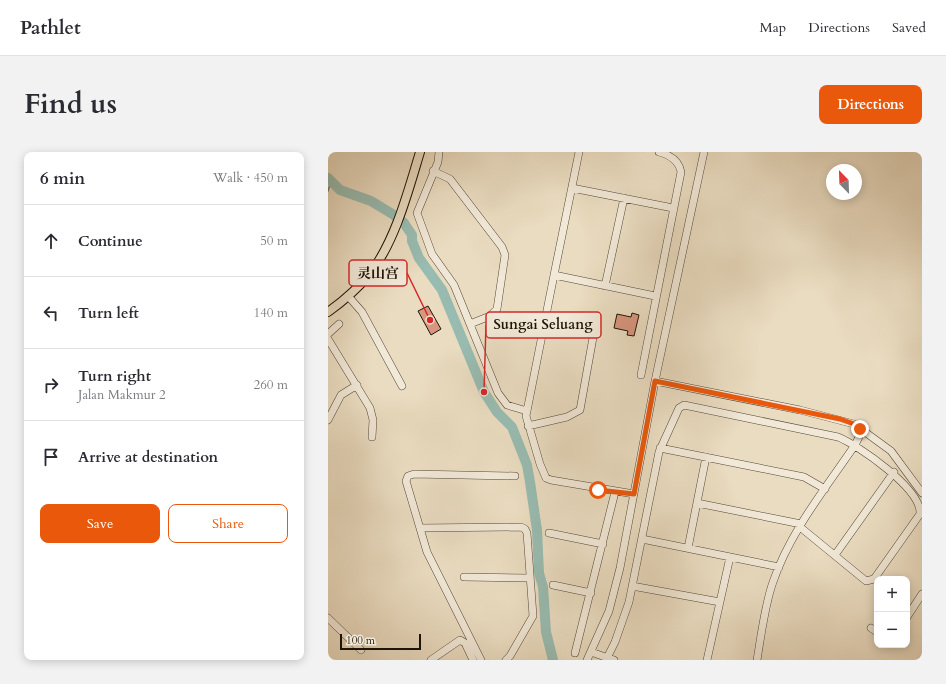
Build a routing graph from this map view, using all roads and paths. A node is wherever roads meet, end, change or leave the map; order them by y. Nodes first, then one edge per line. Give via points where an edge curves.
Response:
1 (420, 152) edge
2 (439, 152) edge
3 (579, 152) edge
4 (659, 152) edge
5 (704, 152) edge
6 (434, 171) junction
7 (572, 188) junction
8 (624, 198) junction
9 (673, 208) junction
10 (554, 275) junction
11 (605, 286) junction
12 (348, 296) junction
13 (655, 296) junction
14 (328, 312) edge
15 (339, 324) dead end
16 (470, 324) junction
17 (594, 332) dead end
18 (328, 334) edge
19 (328, 339) edge
20 (641, 375) dead end
21 (655, 381) junction
22 (357, 385) junction
23 (402, 386) dead end
24 (527, 411) junction
25 (328, 420) edge
26 (528, 426) junction
27 (860, 429) junction
28 (372, 437) dead end
29 (855, 446) junction
30 (660, 448) junction
31 (706, 457) junction
32 (894, 472) junction
33 (515, 476) dead end
34 (825, 489) junction
35 (615, 492) junction
36 (922, 493) edge
37 (634, 494) junction
38 (697, 503) junction
39 (800, 526) junction
40 (420, 528) junction
41 (549, 533) dead end
42 (642, 539) junction
43 (603, 544) junction
44 (688, 548) junction
45 (835, 555) junction
46 (730, 557) junction
47 (779, 567) junction
48 (464, 577) dead end
49 (530, 578) junction
50 (553, 584) dead end
51 (632, 586) junction
52 (591, 592) junction
53 (922, 594) edge
54 (720, 602) junction
55 (910, 612) edge
56 (328, 618) edge
57 (361, 650) dead end
58 (590, 652) junction
59 (575, 653) dead end
60 (609, 659) edge
61 (709, 659) edge
62 (431, 660) edge
63 (473, 660) edge
64 (481, 660) edge
65 (506, 660) edge
66 (587, 660) edge
67 (756, 660) edge

1 - 12 main road via 382,254 368,275
2 - 6 street
3 - 7 street
4 - 9 street via 675,160 680,167
5 - 21 street
6 - 16 street via 416,213 428,245 436,261 454,285
6 - 16 street via 450,179 502,247 505,255 497,309 490,316
7 - 8 street
7 - 10 street
8 - 9 street
8 - 11 street
9 - 13 street
10 - 11 street
10 - 24 street
11 - 13 street
12 - 14 main road
12 - 23 street via 362,312
13 - 20 street
15 - 18 street
16 - 24 street via 502,400 507,406
17 - 26 street via 580,410 567,417
19 - 22 street
21 - 27 street via 840,419
21 - 37 street
22 - 25 street via 341,395
22 - 28 street via 372,414
24 - 26 street
26 - 35 street via 546,478
27 - 29 street
27 - 36 street via 891,451
29 - 30 street via 838,437 684,405 679,408
29 - 32 street
29 - 34 street
30 - 31 street
30 - 42 street
31 - 34 street via 804,477
31 - 38 street
32 - 45 street
32 - 45 street via 920,507 920,514 874,579 866,581
33 - 40 street via 408,476 406,481
34 - 39 street
35 - 37 street
35 - 43 street
37 - 58 street via 609,611
38 - 39 street
38 - 44 street
39 - 45 street
39 - 47 street
40 - 49 street via 525,529
40 - 64 street via 430,560
41 - 43 street
42 - 44 street
42 - 51 street
43 - 52 street
44 - 46 street
46 - 47 street
46 - 54 street
47 - 67 street via 772,583
48 - 49 street
49 - 65 street via 533,616
50 - 52 street
51 - 54 street
51 - 60 street
52 - 59 street
53 - 55 street
54 - 61 street
56 - 57 street
58 - 60 street
58 - 66 street
62 - 63 street via 460,640 465,643

